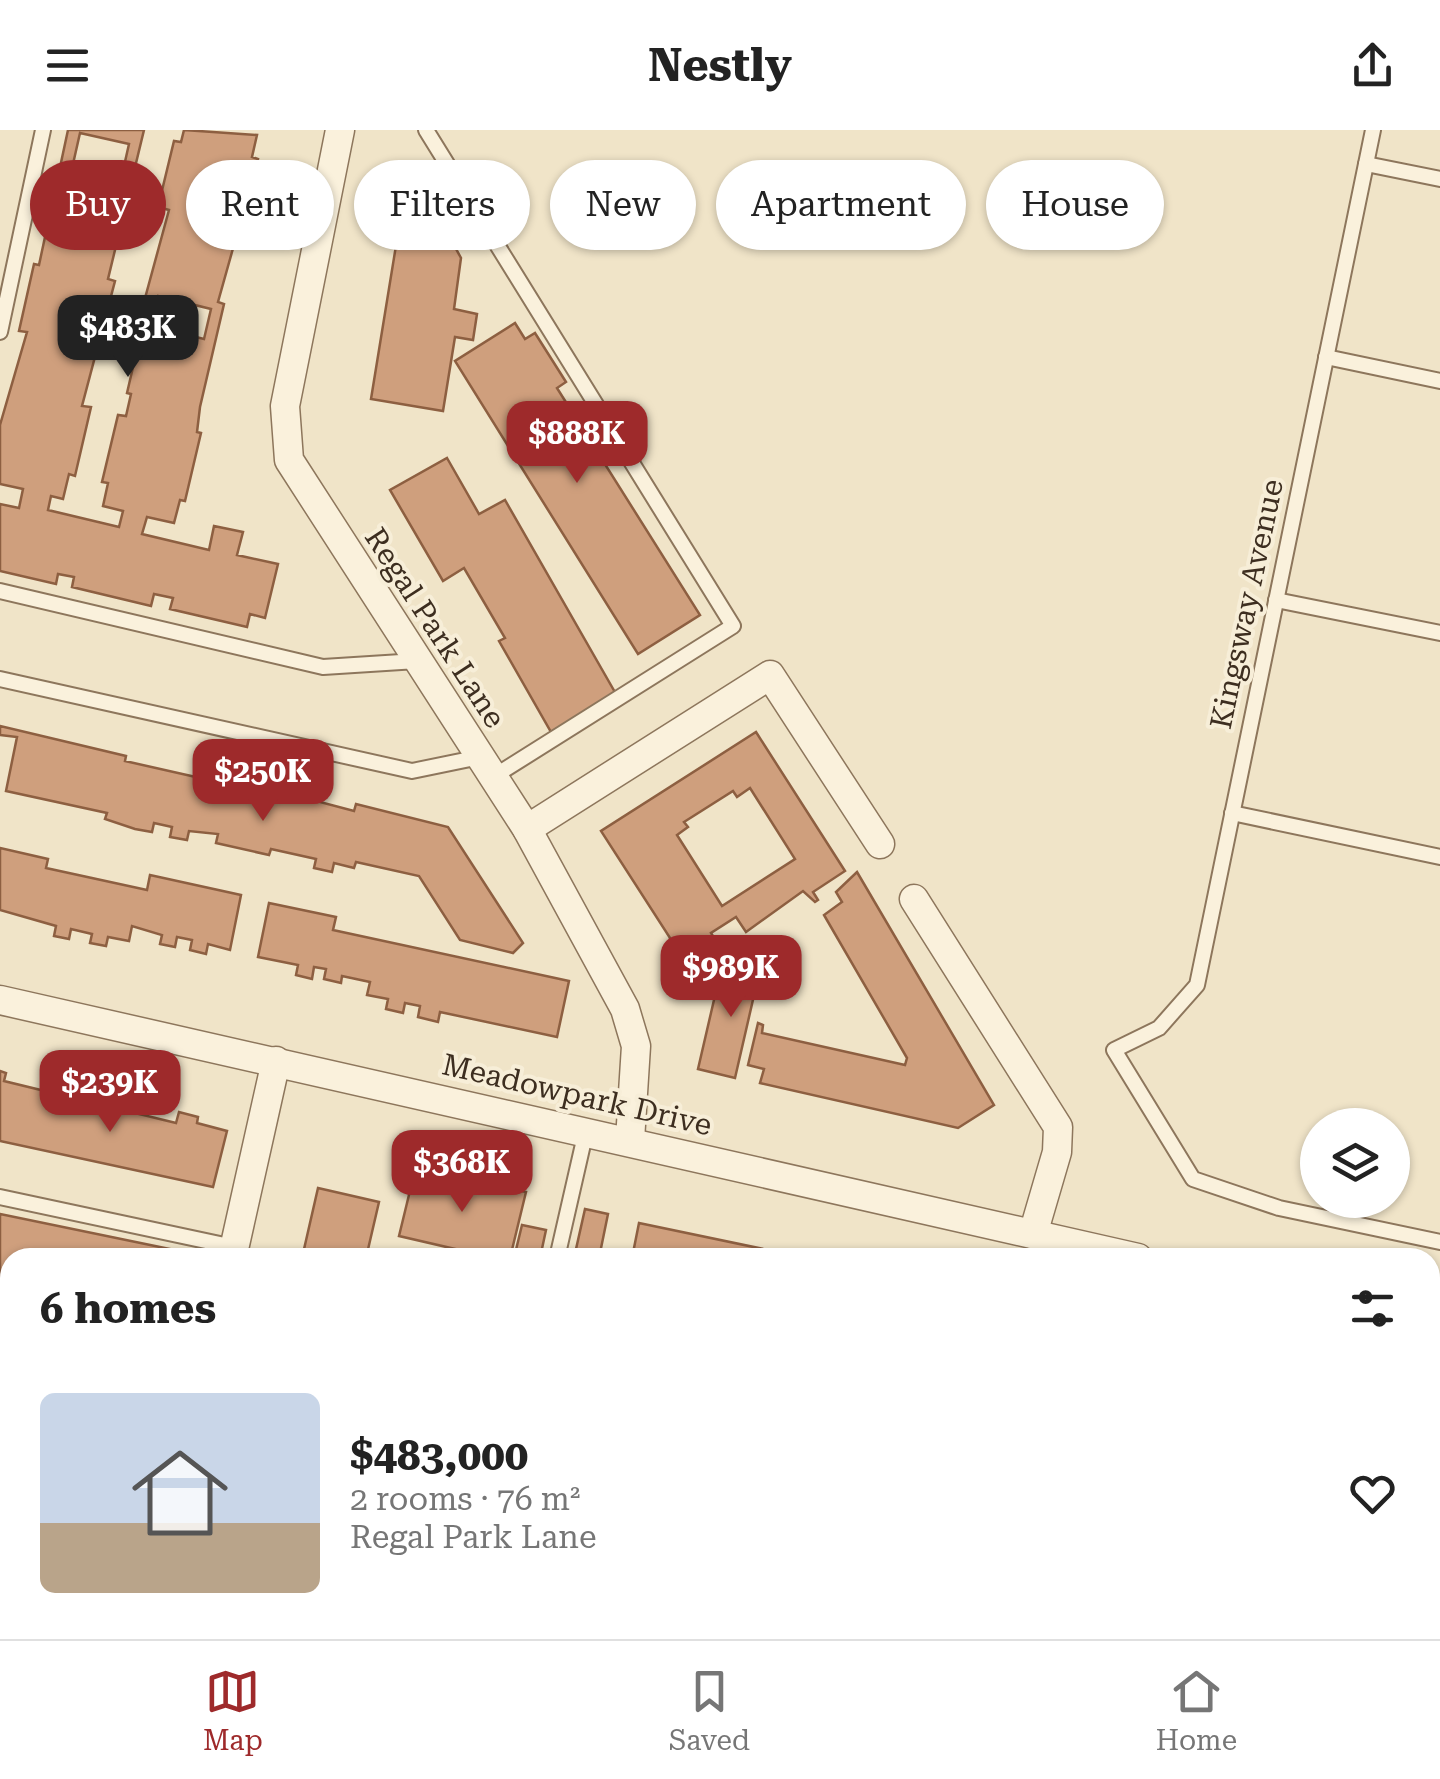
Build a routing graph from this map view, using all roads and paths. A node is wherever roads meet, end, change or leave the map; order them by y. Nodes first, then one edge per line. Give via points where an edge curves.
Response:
1 (43, 130) edge
2 (340, 130) edge
3 (426, 130) edge
4 (1373, 130) edge
5 (1366, 164) junction
6 (1440, 180) edge
7 (0, 332) edge
8 (1326, 357) junction
9 (1440, 382) edge
10 (0, 592) edge
11 (1276, 600) junction
12 (1440, 633) edge
13 (418, 661) junction
14 (0, 679) edge
15 (487, 767) junction
16 (1232, 813) junction
17 (527, 829) junction
18 (880, 844) dead end
19 (1440, 857) edge
20 (914, 900) dead end
21 (0, 1000) edge
22 (276, 1061) junction
23 (586, 1130) junction
24 (630, 1140) junction
25 (0, 1197) edge
26 (1033, 1234) junction
27 (1440, 1242) edge
28 (216, 1248) edge
29 (234, 1248) edge
30 (560, 1248) edge
31 (1077, 1248) edge

1 - 7 lane
2 - 13 street, Regal Park Lane via 285,406 284,441 296,476
3 - 15 lane via 732,626
4 - 5 lane, Kingsway Avenue
5 - 6 lane
5 - 8 lane, Kingsway Avenue
8 - 9 lane
8 - 11 lane, Kingsway Avenue
10 - 13 lane via 323,667
11 - 12 lane
11 - 16 lane, Kingsway Avenue
13 - 15 street, Regal Park Lane
14 - 15 lane via 412,771
15 - 17 street, Regal Park Lane
16 - 19 lane
16 - 27 lane, Kingsway Avenue via 1197,985 1159,1028 1114,1050 1193,1179 1279,1208
17 - 18 street via 770,676
17 - 24 street, Regal Park Lane via 625,1010 636,1046
20 - 26 street via 1058,1127
21 - 22 street, Meadowpark Drive
22 - 23 street, Meadowpark Drive
22 - 29 street
23 - 24 street, Meadowpark Drive
23 - 30 lane
24 - 26 street, Meadowpark Drive
25 - 28 lane
26 - 31 street, Meadowpark Drive

